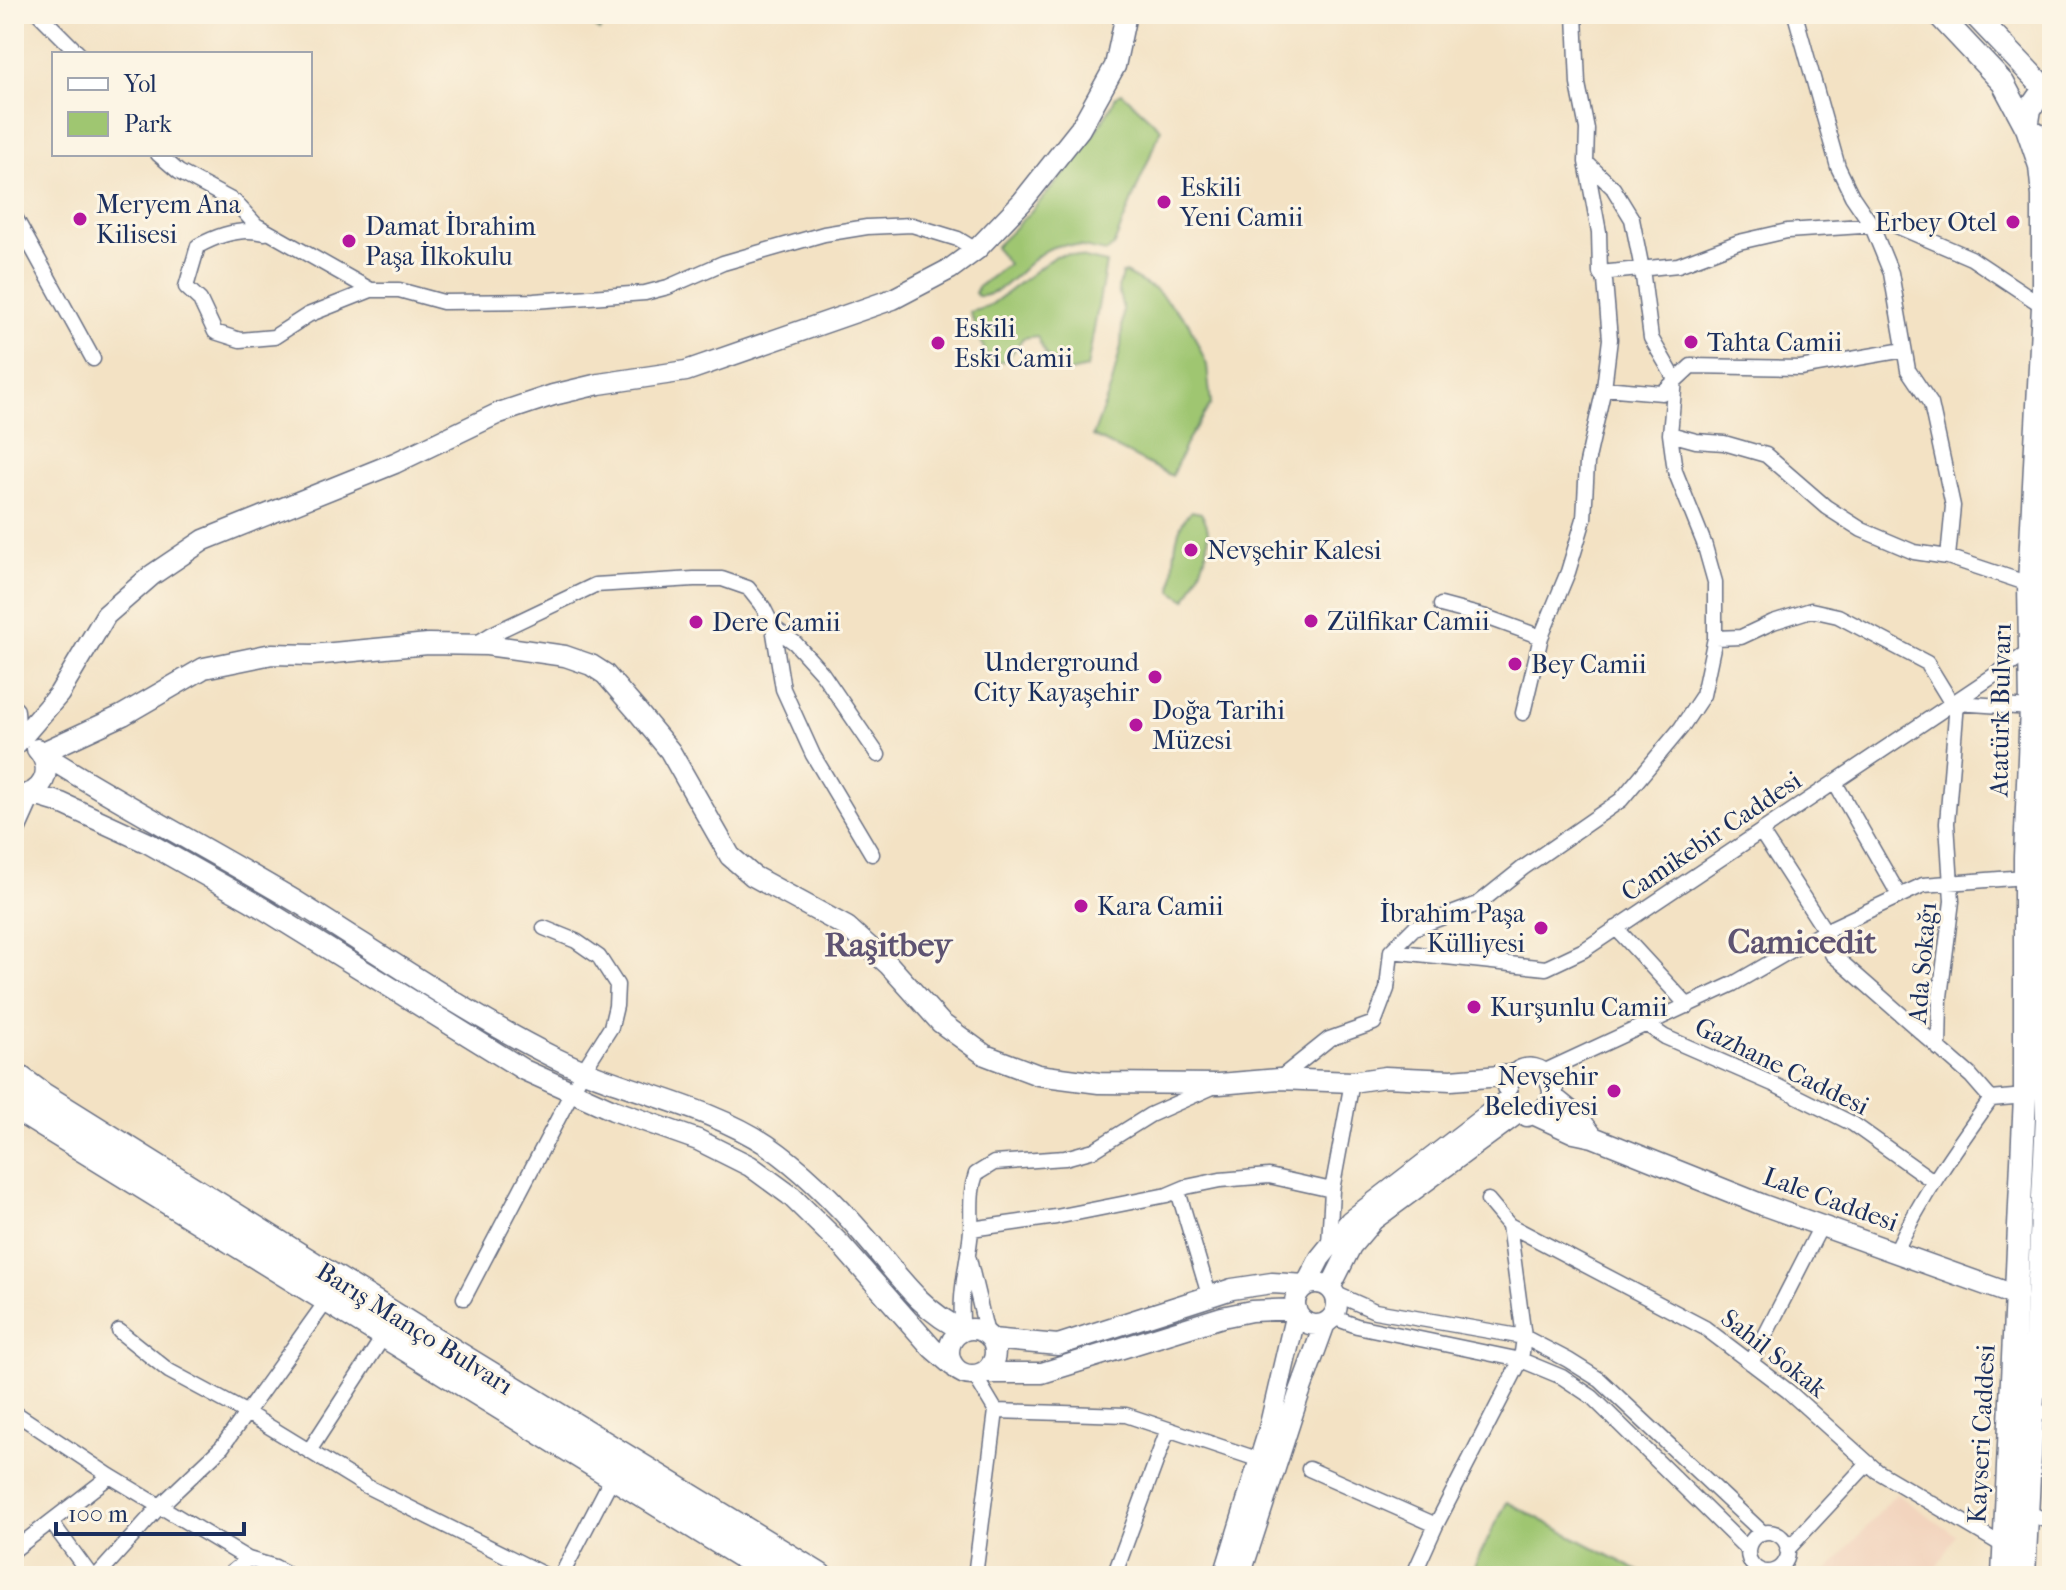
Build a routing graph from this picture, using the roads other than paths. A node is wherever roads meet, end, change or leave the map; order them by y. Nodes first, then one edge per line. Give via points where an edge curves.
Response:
1 (39, 14) edge
2 (1126, 14) edge
3 (1575, 14) edge
4 (1795, 14) edge
5 (1938, 14) edge
6 (1974, 14) edge
7 (77, 52) edge
8 (2049, 86) edge
9 (2027, 128) junction
10 (2052, 144) edge
11 (160, 156) edge
12 (1586, 162) junction
13 (14, 215) edge
14 (1871, 224) junction
15 (278, 237) junction
16 (976, 250) junction
17 (1642, 269) junction
18 (1600, 273) junction
19 (371, 290) junction
20 (2043, 306) junction
21 (1904, 350) junction
22 (93, 359) dead end
23 (1675, 379) junction
24 (1604, 388) junction
25 (1670, 434) junction
26 (2052, 449) edge
27 (1948, 557) junction
28 (2042, 589) edge
29 (1441, 605) dead end
30 (773, 627) junction
31 (1541, 637) junction
32 (1715, 638) junction
33 (474, 645) junction
34 (2029, 652) junction
35 (59, 694) junction
36 (1957, 703) junction
37 (2031, 708) junction
38 (14, 711) edge
39 (1523, 713) dead end
40 (15, 744) edge
41 (41, 753) junction
42 (878, 755) dead end
43 (1835, 783) junction
44 (23, 794) edge
45 (14, 832) edge
46 (1761, 832) junction
47 (872, 854) dead end
48 (2025, 877) junction
49 (2048, 877) junction
50 (1952, 881) junction
51 (1899, 895) junction
52 (544, 928) dead end
53 (1616, 928) junction
54 (1825, 931) junction
55 (1391, 951) junction
56 (1688, 1006) junction
57 (2050, 1008) edge
58 (1647, 1025) junction
59 (1939, 1049) junction
60 (583, 1071) junction
61 (1543, 1072) junction
62 (14, 1075) edge
63 (1513, 1075) junction
64 (1279, 1079) junction
65 (1451, 1080) junction
66 (1352, 1082) junction
67 (1219, 1084) junction
68 (573, 1093) junction
69 (2025, 1096) junction
70 (1553, 1097) junction
71 (1991, 1099) junction
72 (14, 1106) edge
73 (1520, 1109) junction
74 (2050, 1118) edge
75 (1593, 1137) junction
76 (2049, 1156) edge
77 (1933, 1181) junction
78 (1332, 1190) junction
79 (1178, 1191) junction
80 (1488, 1200) dead end
81 (1509, 1225) junction
82 (1821, 1226) junction
83 (971, 1229) junction
84 (1329, 1244) junction
85 (968, 1251) junction
86 (1895, 1253) junction
87 (1306, 1285) junction
88 (1332, 1290) junction
89 (1209, 1295) junction
90 (464, 1298) dead end
91 (328, 1299) junction
92 (2036, 1303) edge
93 (1296, 1311) junction
94 (1329, 1320) junction
95 (963, 1330) junction
96 (119, 1331) dead end
97 (385, 1334) junction
98 (990, 1336) junction
99 (1524, 1337) junction
100 (1521, 1360) junction
101 (1751, 1363) junction
102 (953, 1366) junction
103 (979, 1374) junction
104 (996, 1411) junction
105 (14, 1412) edge
106 (247, 1413) junction
107 (2042, 1413) edge
108 (1168, 1429) junction
109 (309, 1451) junction
110 (1260, 1460) junction
111 (1868, 1463) junction
112 (1309, 1469) dead end
113 (110, 1476) junction
114 (613, 1476) junction
115 (160, 1506) junction
116 (2027, 1512) junction
117 (52, 1523) junction
118 (2052, 1523) edge
119 (1436, 1525) junction
120 (1763, 1533) junction
121 (2003, 1546) junction
122 (14, 1550) edge
123 (1748, 1550) junction
124 (1787, 1550) junction
125 (248, 1559) junction
126 (2024, 1566) edge
127 (744, 1568) edge
128 (91, 1576) edge
129 (97, 1576) edge
130 (227, 1576) edge
131 (292, 1576) edge
132 (547, 1576) edge
133 (561, 1576) edge
134 (776, 1576) edge
135 (819, 1576) edge
136 (975, 1576) edge
137 (1114, 1576) edge
138 (1224, 1576) edge
139 (1240, 1576) edge
140 (1413, 1576) edge
141 (2003, 1576) edge

1 - 7 street
2 - 16 main road via 1115,66 1080,129
3 - 12 street
4 - 14 street via 1838,167
5 - 9 main road, Atatürk Bulvarı via 2003,83
6 - 8 main road
8 - 9 main road via 2030,109
9 - 10 main road
9 - 20 main road, Atatürk Bulvarı via 2043,196
11 - 15 street via 235,202 256,225
12 - 17 street via 1613,188 1632,219
12 - 18 street via 1599,232
13 - 22 street
14 - 17 street via 1787,231 1678,265
14 - 20 street via 1892,224 1971,258
14 - 21 street via 1891,273
15 - 19 street
15 - 19 street via 255,230 217,235 198,246 186,287 200,300 215,332 240,340 274,337 308,315
16 - 19 street via 912,225 867,227 723,263 645,293 443,302 399,290
16 - 35 main road via 893,299 686,371 599,384 499,413 395,463 204,540 106,615
17 - 18 street
17 - 23 street via 1651,338
18 - 24 street via 1610,339
20 - 28 main road, Atatürk Bulvarı
21 - 23 street via 1800,368 1691,366
21 - 27 street via 1908,370 1931,404 1947,470 1953,506
23 - 24 street via 1662,393
23 - 25 street
24 - 31 street via 1587,463 1584,519
25 - 27 street via 1766,455 1826,507 1862,530 1914,552
25 - 32 street via 1675,471 1715,582
26 - 28 main road, Atatürk Bulvarı
27 - 28 street
28 - 34 main road, Atatürk Bulvarı
28 - 49 main road, Atatürk Bulvarı
29 - 31 street
30 - 33 street via 748,588 722,579 609,584 595,585
30 - 42 street via 822,673
30 - 47 street via 783,689 813,755
31 - 39 street
32 - 36 street via 1741,637 1811,610 1838,616 1927,663
32 - 55 street via 1703,695 1621,800 1478,904 1414,928
33 - 41 main road via 272,654 204,668 123,715
33 - 67 main road via 565,656 605,674 670,751 730,856 753,876 847,927 941,1023 985,1055 1038,1075 1099,1083
34 - 36 street, Camikebir Caddesi
34 - 37 main road, Atatürk Bulvarı
35 - 40 main road
35 - 41 main road
36 - 37 street
36 - 43 street, Camikebir Caddesi
36 - 50 street, Ada Sokağı via 1947,823
37 - 48 main road, Atatürk Bulvarı
38 - 40 main road
40 - 41 main road
41 - 44 main road via 46,776 38,790
41 - 60 main road
43 - 46 street, Camikebir Caddesi
43 - 51 street
44 - 45 main road
44 - 68 main road via 98,818 148,843 466,1036
46 - 53 street, Camikebir Caddesi
46 - 54 street
48 - 49 main road
48 - 50 street
48 - 69 main road, Atatürk Bulvarı
49 - 57 main road, Atatürk Bulvarı
50 - 51 street
50 - 59 street, Ada Sokağı
51 - 54 street
52 - 60 street via 599,957 617,985 611,1027
53 - 55 street, Camikebir Caddesi via 1546,968
53 - 56 street
54 - 56 street
54 - 59 street via 1832,954
55 - 64 street via 1387,989 1374,1023 1329,1039
56 - 58 street
57 - 74 main road, Atatürk Bulvarı
58 - 61 street
58 - 77 street, Gazhane Caddesi via 1853,1124
59 - 71 street
60 - 68 street
60 - 95 main road via 728,1124 766,1145 810,1178 922,1305
61 - 63 main road via 1528,1068
61 - 70 main road via 1551,1080
62 - 135 highway, Barış Manço Bulvarı
63 - 65 main road
63 - 73 main road via 1506,1091
64 - 66 main road
64 - 67 main road
65 - 66 main road via 1385,1077
65 - 73 main road, Lale Caddesi
66 - 78 street
67 - 83 street via 1150,1115 1094,1150 1065,1158 994,1163 976,1174 970,1188
68 - 90 street
68 - 102 main road via 698,1140 750,1166 791,1196 842,1246
69 - 71 street
69 - 92 main road, Atatürk Bulvarı
70 - 73 main road via 1549,1105
70 - 75 main road
71 - 77 street
72 - 91 highway, Barış Manço Bulvarı
73 - 75 main road, Lale Caddesi
73 - 84 main road via 1350,1221
73 - 88 main road via 1373,1220 1351,1246
74 - 76 main road, Atatürk Bulvarı
75 - 82 main road, Lale Caddesi
76 - 92 main road, Atatürk Bulvarı
77 - 86 street
78 - 79 street via 1269,1176 1220,1180
78 - 84 street
79 - 83 street
79 - 89 street
80 - 81 street, Sahil Sokak
81 - 99 street
81 - 101 street, Sahil Sokak via 1705,1328
82 - 86 main road, Lale Caddesi
82 - 101 street
83 - 85 street
84 - 87 main road
85 - 95 street via 960,1303
85 - 98 street
86 - 92 main road, Lale Caddesi
87 - 88 main road via 1318,1283
87 - 89 main road via 1272,1283
87 - 93 main road via 1297,1294
88 - 94 main road via 1336,1310
88 - 99 street via 1375,1311
89 - 98 main road via 1058,1345
91 - 97 highway, Barış Manço Bulvarı
91 - 106 street
92 - 107 main road, Kayseri Caddesi
92 - 121 main road, Kayseri Caddesi
93 - 94 main road via 1309,1324
93 - 103 main road via 1222,1317 1042,1373
93 - 110 main road
94 - 100 street
94 - 139 main road
95 - 98 main road
95 - 102 main road via 951,1342
96 - 106 street via 169,1371
97 - 109 street
97 - 114 highway, Barış Manço Bulvarı
98 - 103 main road via 995,1358
99 - 100 street
99 - 120 street via 1600,1380
100 - 119 street
100 - 123 street via 1592,1397
101 - 111 street, Sahil Sokak
102 - 103 main road
103 - 104 street
104 - 108 street via 1126,1415
104 - 136 street
105 - 113 street
106 - 109 street
106 - 115 street via 222,1447
107 - 116 main road, Kayseri Caddesi
108 - 110 street
108 - 137 street
109 - 132 street via 366,1486
110 - 138 main road
111 - 121 street, Sahil Sokak
111 - 124 street
112 - 119 street
113 - 115 street
113 - 117 street
114 - 127 highway, Barış Manço Bulvarı
114 - 133 street
115 - 125 street
115 - 129 street
116 - 118 street
116 - 126 main road, Kayseri Caddesi
117 - 122 street
117 - 128 street
119 - 140 street
120 - 123 street
120 - 124 street via 1779,1536
121 - 126 street, Sahil Sokak
121 - 141 main road, Kayseri Caddesi
123 - 124 street via 1753,1566 1767,1572 1782,1565
125 - 130 street
125 - 131 street
127 - 134 highway, Barış Manço Bulvarı

